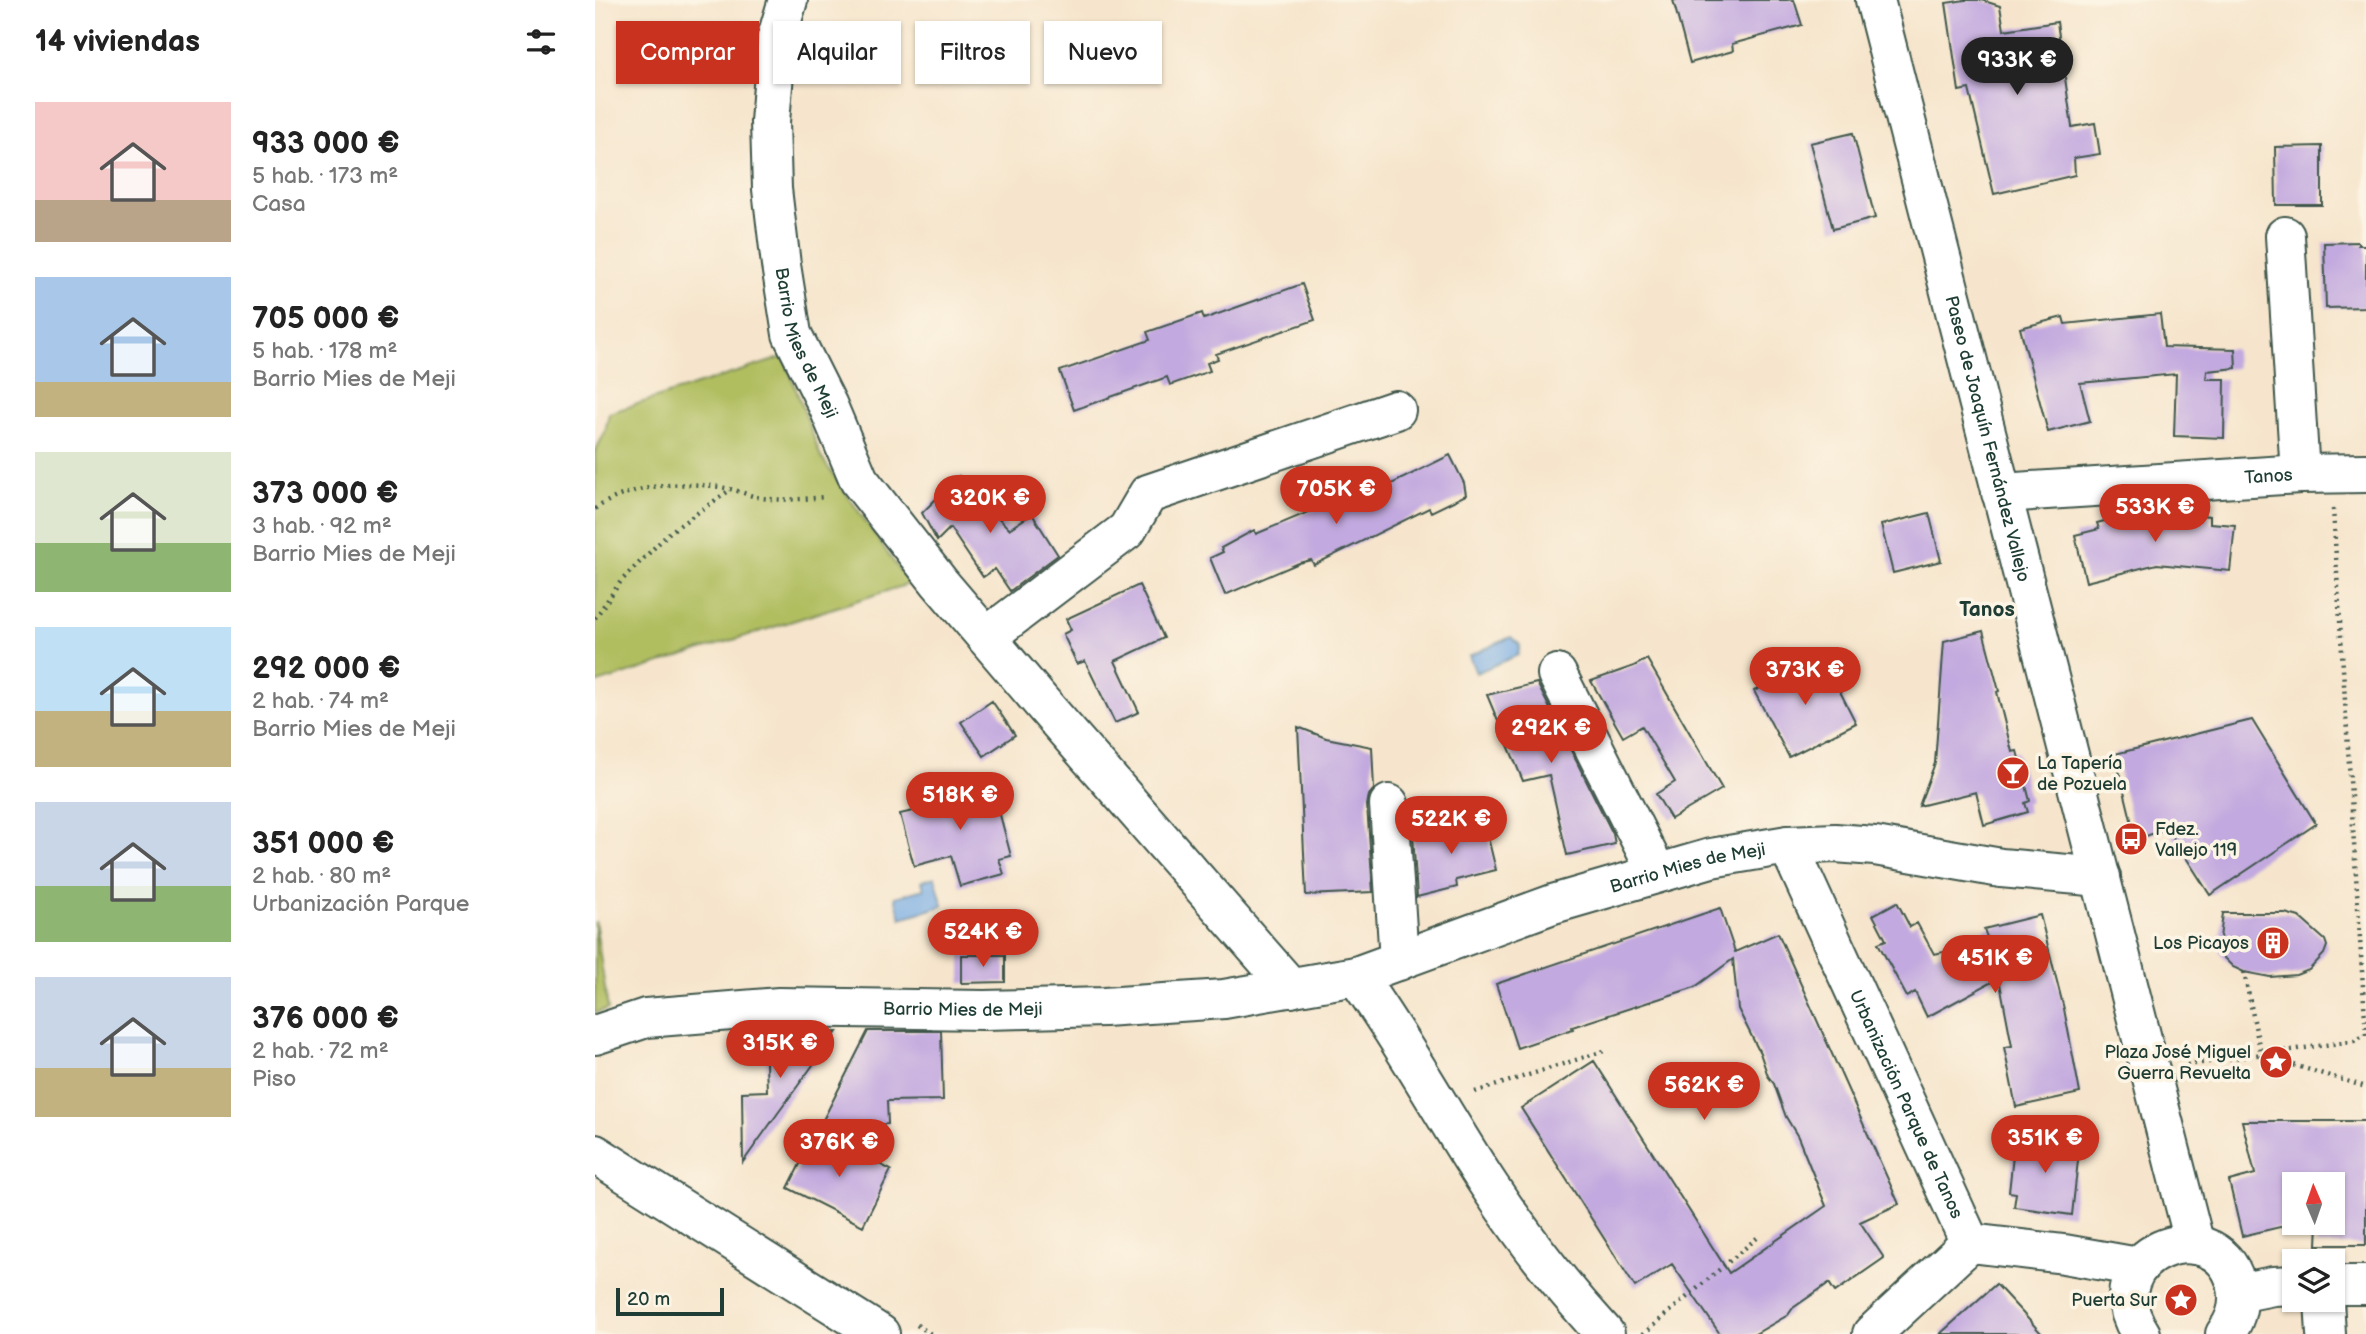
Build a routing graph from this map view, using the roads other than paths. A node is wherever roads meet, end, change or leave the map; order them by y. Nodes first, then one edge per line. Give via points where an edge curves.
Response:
1 (788, 0) edge
2 (1875, 0) edge
3 (2285, 236) dead end
4 (1396, 410) dead end
5 (2332, 474) edge
6 (2001, 493) junction
7 (985, 637) junction
8 (1557, 674) dead end
9 (1389, 804) dead end
10 (1788, 845) junction
11 (1657, 873) junction
12 (2101, 877) junction
13 (1399, 961) junction
14 (1356, 976) junction
15 (1291, 988) junction
16 (595, 1035) edge
17 (595, 1154) edge
18 (1970, 1243) junction
19 (2195, 1245) junction
20 (2138, 1267) junction
21 (2345, 1285) edge
22 (2282, 1286) edge
23 (2366, 1286) edge
24 (2238, 1293) junction
25 (2325, 1312) edge
26 (880, 1334) edge
27 (1605, 1334) edge
28 (1872, 1334) edge
29 (2141, 1334) edge
30 (2225, 1334) edge
31 (2326, 1334) edge

1 - 7 street, Barrio Mies de Meji via 777,37 770,122 772,189 792,334 859,480
2 - 6 street, Paseo de Joaquín Fernández Vallejo
3 - 5 street
4 - 7 street via 1148,494 1127,530
5 - 6 street, Tanos
6 - 12 street, Paseo de Joaquín Fernández Vallejo
7 - 15 street, Barrio Mies de Meji
8 - 11 street
9 - 13 street
10 - 11 street, Barrio Mies de Meji
10 - 12 street, Barrio Mies de Meji via 1875,846 2001,868
10 - 18 street, Urbanización Parque de Tanos
11 - 13 street, Barrio Mies de Meji via 1553,904
12 - 19 street, Paseo de Joaquín Fernández Vallejo
13 - 14 street, Barrio Mies de Meji
14 - 15 street, Barrio Mies de Meji
14 - 27 street via 1526,1239
15 - 16 street, Barrio Mies de Meji via 1224,999 1104,1007 779,1007 646,1018
17 - 26 street
18 - 20 street
18 - 28 street
19 - 20 street via 2163,1247
19 - 24 street via 2219,1257
20 - 29 street via 2127,1303
21 - 23 street
22 - 24 street
24 - 30 street via 2232,1326
25 - 31 street

